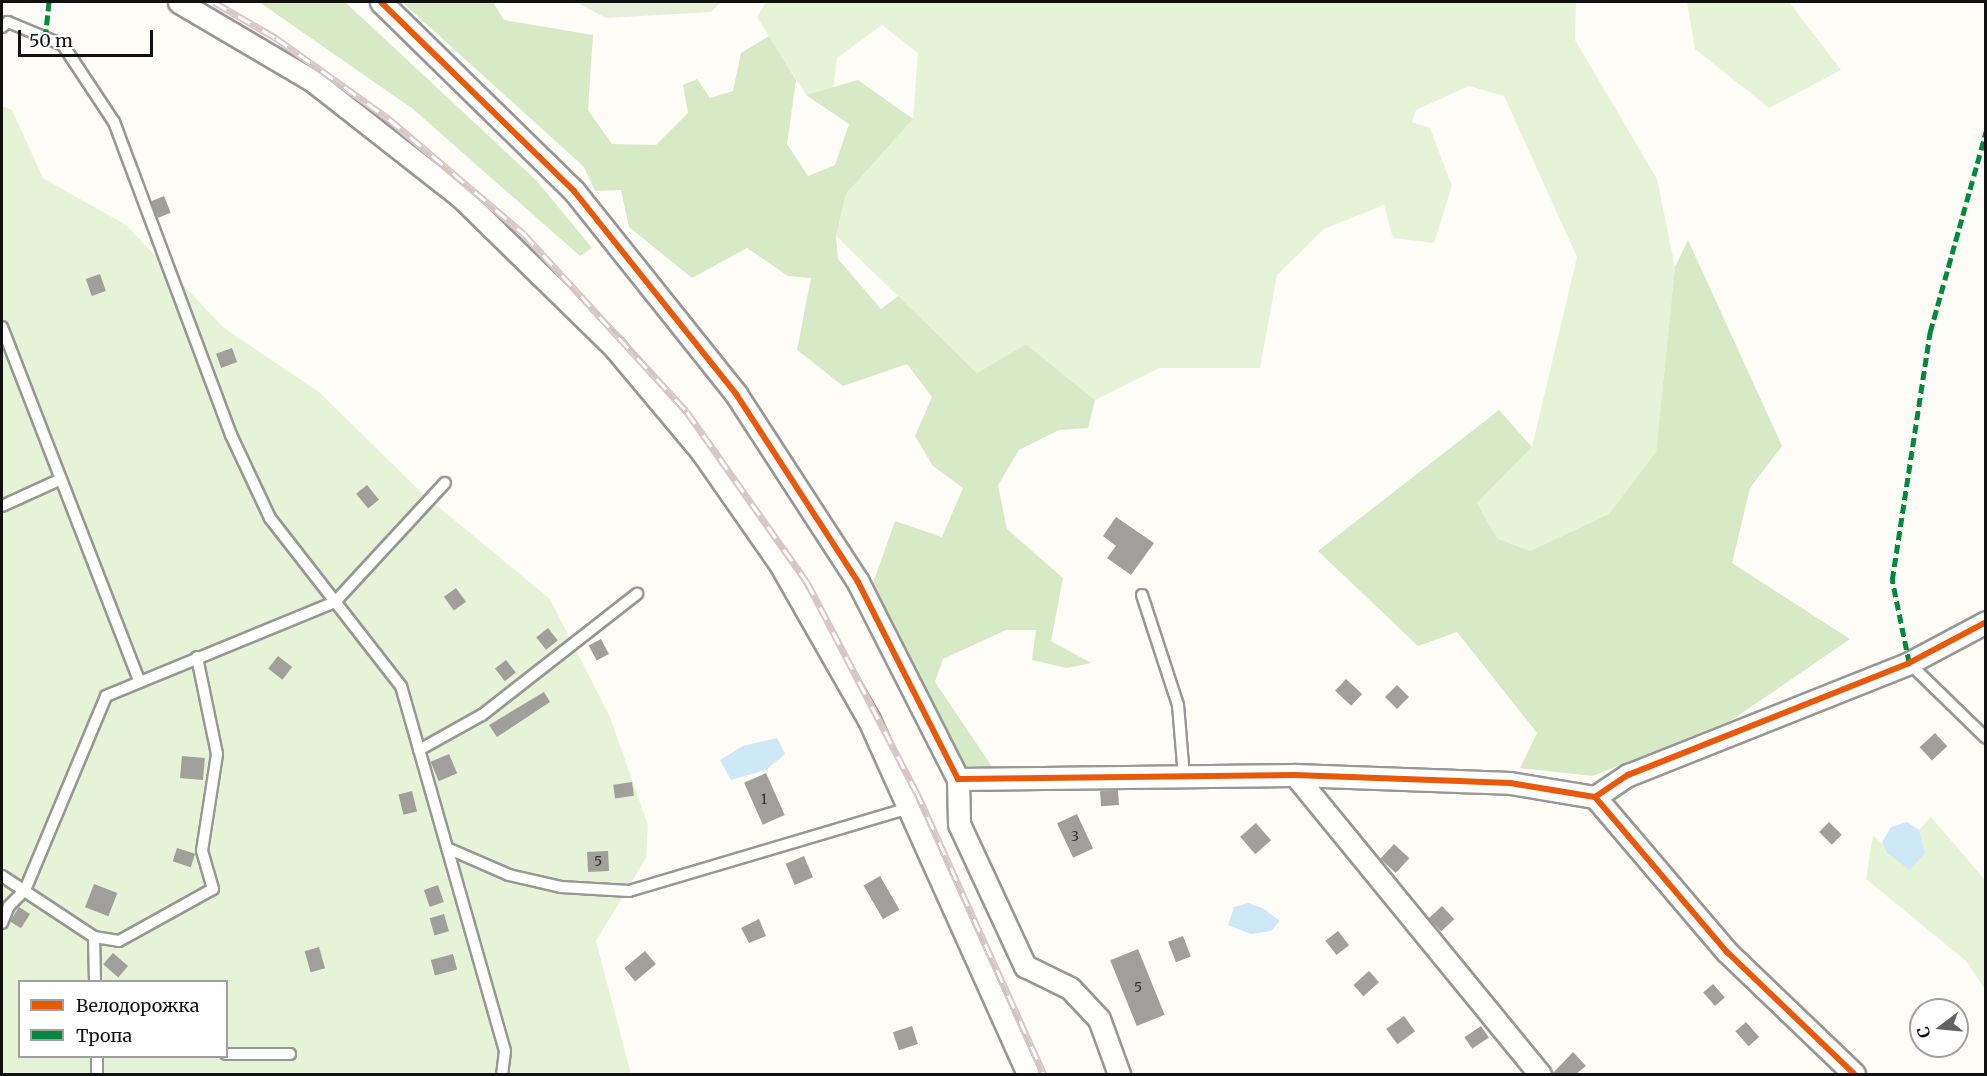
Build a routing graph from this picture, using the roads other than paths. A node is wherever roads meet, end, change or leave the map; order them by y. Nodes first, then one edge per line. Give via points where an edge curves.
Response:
1 (179, 2) edge
2 (381, 2) edge
3 (2, 27) edge
4 (2, 327) edge
5 (59, 480) junction
6 (445, 483) dead end
7 (2, 506) edge
8 (637, 594) dead end
9 (1142, 595) dead end
10 (335, 602) junction
11 (1986, 622) edge
12 (197, 657) junction
13 (1910, 663) junction
14 (139, 680) junction
15 (1986, 738) edge
16 (419, 750) junction
17 (1295, 775) junction
18 (1184, 777) junction
19 (958, 779) junction
20 (1595, 797) junction
21 (899, 811) dead end
22 (447, 848) junction
23 (2, 876) edge
24 (25, 890) junction
25 (2, 923) edge
26 (94, 937) junction
27 (95, 980) edge
28 (228, 1054) edge
29 (290, 1054) dead end
30 (97, 1058) edge
31 (97, 1074) edge
32 (502, 1074) edge
33 (1028, 1074) edge
34 (1119, 1074) edge
35 (1540, 1074) edge
36 (1854, 1074) edge

1 - 33 street via 313,81 461,197 615,348 702,452 780,564 869,720
2 - 19 street via 574,191 736,394 858,582
3 - 10 lane via 8,22 63,45 114,122 236,445 270,518
4 - 5 lane
5 - 7 lane
5 - 14 lane
6 - 10 lane
8 - 16 lane via 482,715
9 - 18 lane via 1178,705
10 - 12 lane
10 - 16 lane via 401,686
11 - 13 street
12 - 14 lane
12 - 26 lane via 217,754 202,851 213,889 119,941
13 - 15 lane
13 - 20 street via 1628,775
14 - 24 lane via 106,696
16 - 22 lane
17 - 18 street
17 - 20 street via 1510,783
17 - 35 street
18 - 19 street
19 - 34 street via 959,824 1025,966 1070,988 1099,1019
20 - 36 street via 1727,952
21 - 22 lane via 629,891 561,887 509,875
22 - 32 lane via 505,1051
23 - 24 lane
24 - 25 lane via 9,906
24 - 26 lane
26 - 27 lane
28 - 29 lane
30 - 31 lane

